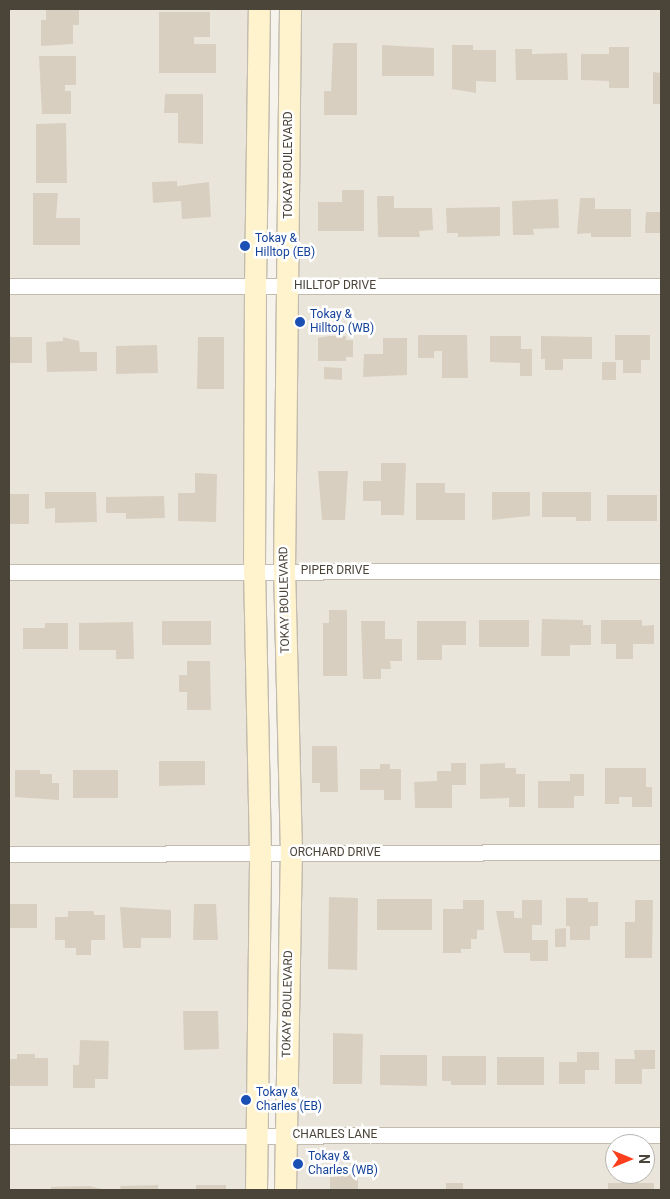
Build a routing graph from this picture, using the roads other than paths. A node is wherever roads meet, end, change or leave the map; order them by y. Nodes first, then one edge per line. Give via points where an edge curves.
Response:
1 (259, 9) edge
2 (290, 9) edge
3 (9, 286) edge
4 (255, 286) junction
5 (289, 286) junction
6 (661, 286) edge
7 (661, 570) edge
8 (254, 571) junction
9 (9, 572) edge
10 (284, 572) junction
11 (291, 852) junction
12 (661, 852) edge
13 (260, 853) junction
14 (9, 854) edge
15 (661, 1134) edge
16 (257, 1135) junction
17 (286, 1135) junction
18 (9, 1136) edge
19 (256, 1190) edge
20 (285, 1190) edge

1 - 4 street
2 - 5 street, TOKAY BOULEVARD
3 - 4 street, HILLTOP DRIVE
4 - 5 street, HILLTOP DRIVE
4 - 8 street
5 - 6 street, HILLTOP DRIVE
5 - 10 street, TOKAY BOULEVARD
7 - 10 street, PIPER DRIVE
8 - 9 street, PIPER DRIVE
8 - 10 street, PIPER DRIVE
8 - 13 street
10 - 11 street, TOKAY BOULEVARD
11 - 12 street, ORCHARD DRIVE
11 - 13 street, ORCHARD DRIVE
11 - 17 street, TOKAY BOULEVARD
13 - 14 street, ORCHARD DRIVE
13 - 16 street
15 - 17 street, CHARLES LANE
16 - 17 street, CHARLES LANE
16 - 18 street, CHARLES LANE
16 - 19 street
17 - 20 street, TOKAY BOULEVARD

